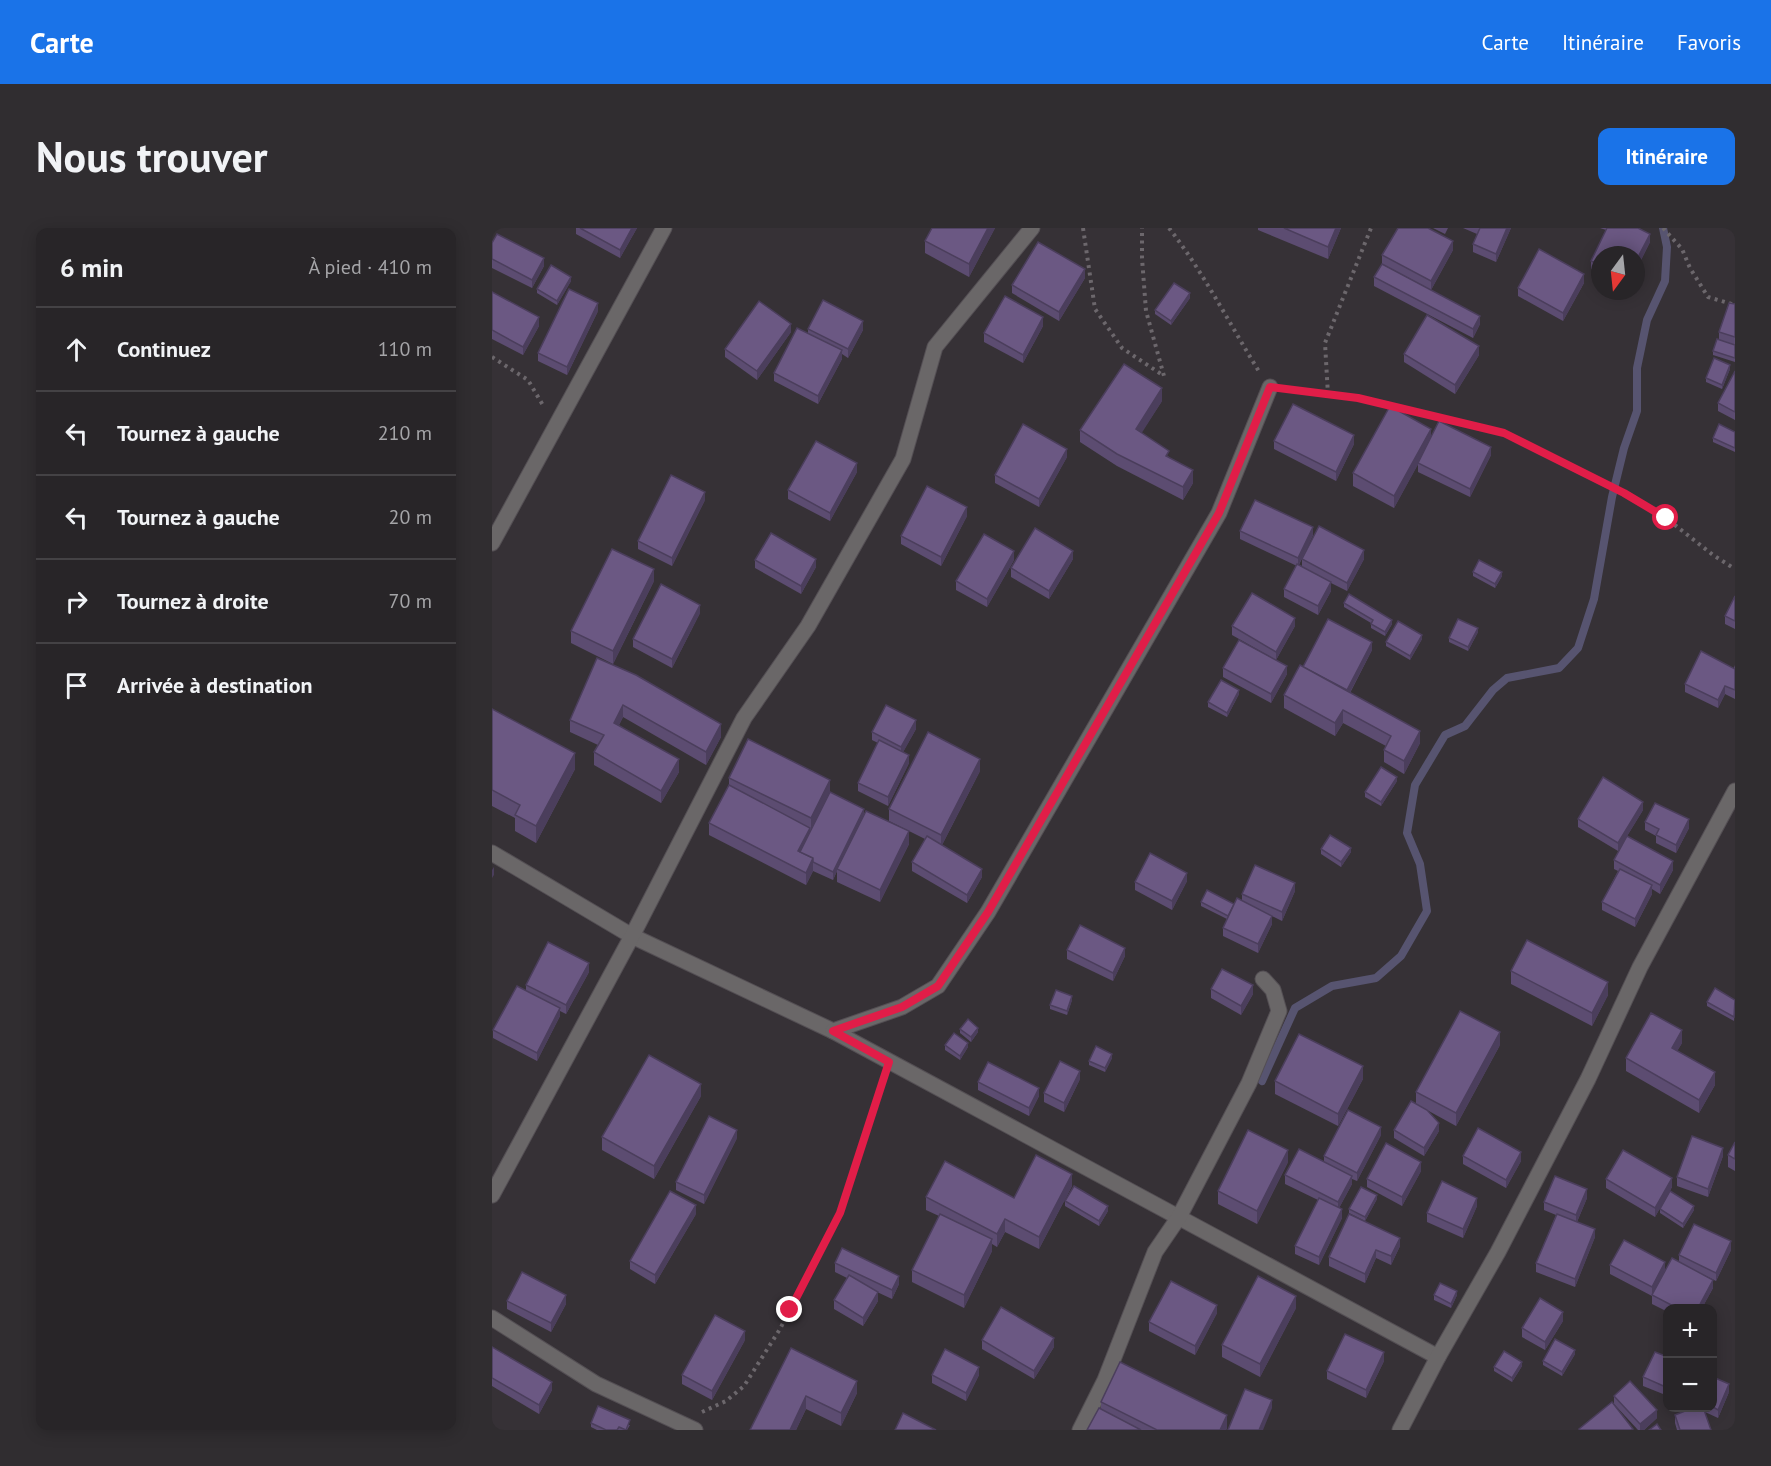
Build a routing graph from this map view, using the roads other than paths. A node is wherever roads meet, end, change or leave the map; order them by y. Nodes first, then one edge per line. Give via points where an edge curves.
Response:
1 (664, 228) edge
2 (1032, 228) edge
3 (1270, 387) road end
4 (492, 543) edge
5 (1735, 791) edge
6 (492, 853) edge
7 (632, 936) junction
8 (1263, 979) dead end
9 (833, 1031) junction
10 (492, 1195) edge
11 (1179, 1217) junction
12 (492, 1318) edge
13 (1438, 1357) junction
14 (695, 1430) edge
15 (1080, 1430) edge
16 (1400, 1430) edge

1 - 4 street
2 - 7 street via 934,346 903,459 808,626 744,718
3 - 9 street via 1219,513 982,921 938,986 902,1007
5 - 13 street via 1640,967 1588,1079 1498,1252
6 - 7 street
7 - 9 street
7 - 10 street
8 - 11 street via 1273,990 1279,1011 1250,1083
9 - 11 street
11 - 13 street
11 - 15 street via 1155,1252 1105,1380
12 - 14 street via 596,1384
13 - 16 street

